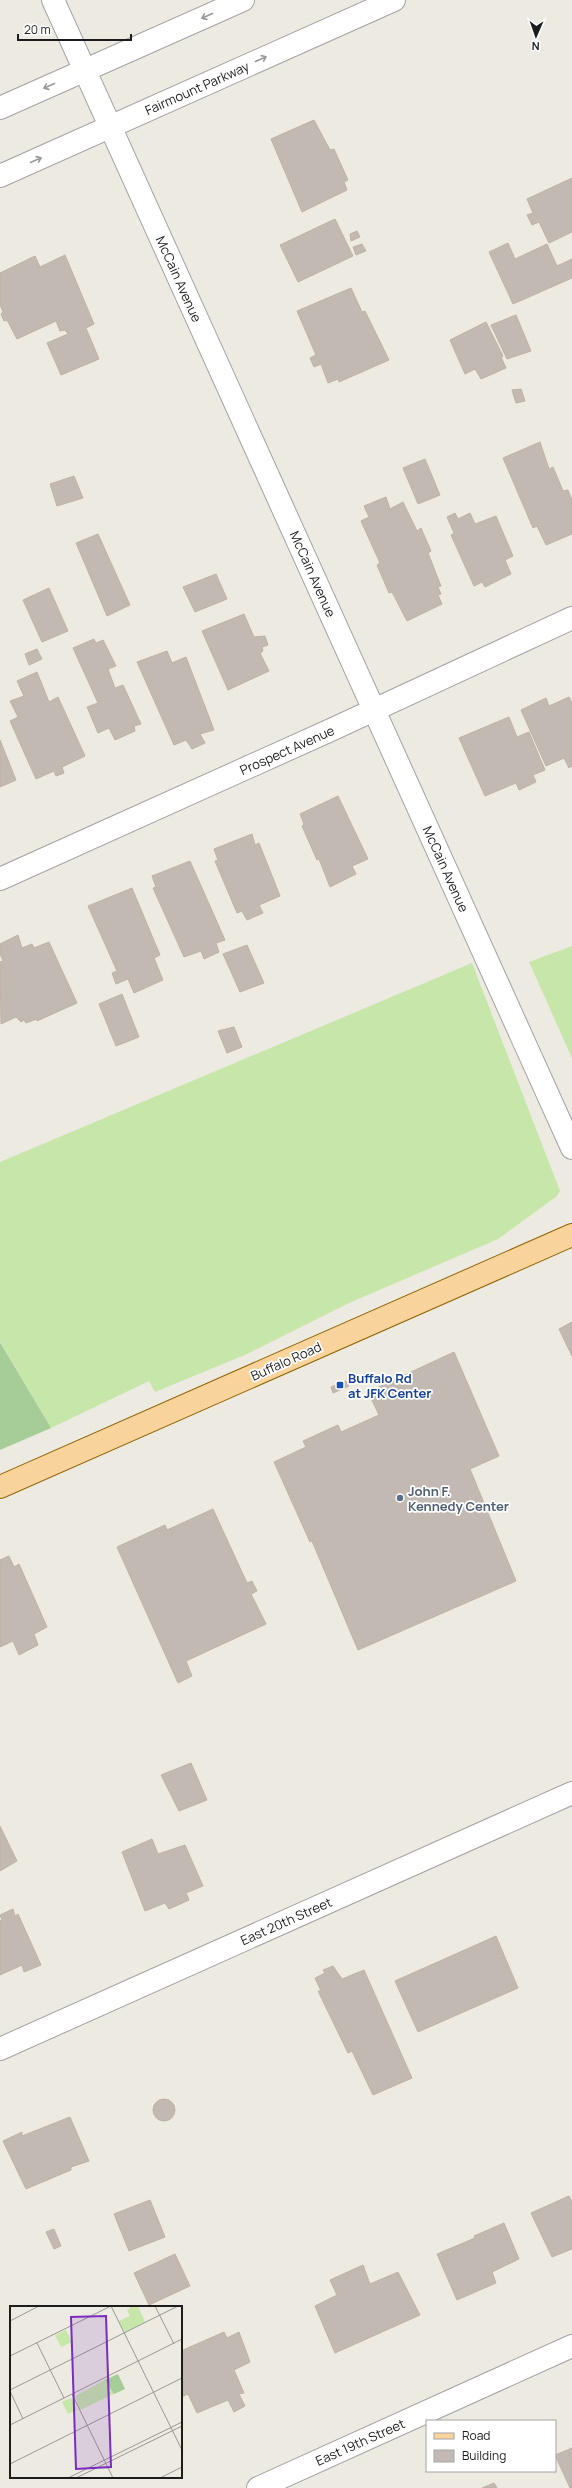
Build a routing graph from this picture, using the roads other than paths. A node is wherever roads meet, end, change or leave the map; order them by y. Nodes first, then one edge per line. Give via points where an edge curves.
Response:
1 (53, 0) edge
2 (243, 0) edge
3 (394, 0) edge
4 (85, 70) junction
5 (0, 108) edge
6 (110, 126) junction
7 (0, 176) edge
8 (572, 618) edge
9 (374, 710) junction
10 (0, 879) edge
11 (572, 1148) edge
12 (572, 1235) edge
13 (0, 1487) edge
14 (572, 1793) edge
15 (0, 2049) edge
16 (572, 2346) edge
17 (258, 2488) edge

1 - 4 street, McCain Avenue
2 -> 4 street
6 -> 3 street, Fairmount Parkway
4 -> 5 street
4 - 6 street, McCain Avenue
7 -> 6 street, Fairmount Parkway
6 - 9 street, McCain Avenue
8 - 9 street, Prospect Avenue
9 - 10 street, Prospect Avenue
9 - 11 street, McCain Avenue
12 - 13 main road, Buffalo Road
14 - 15 street, East 20th Street
16 - 17 street, East 19th Street

